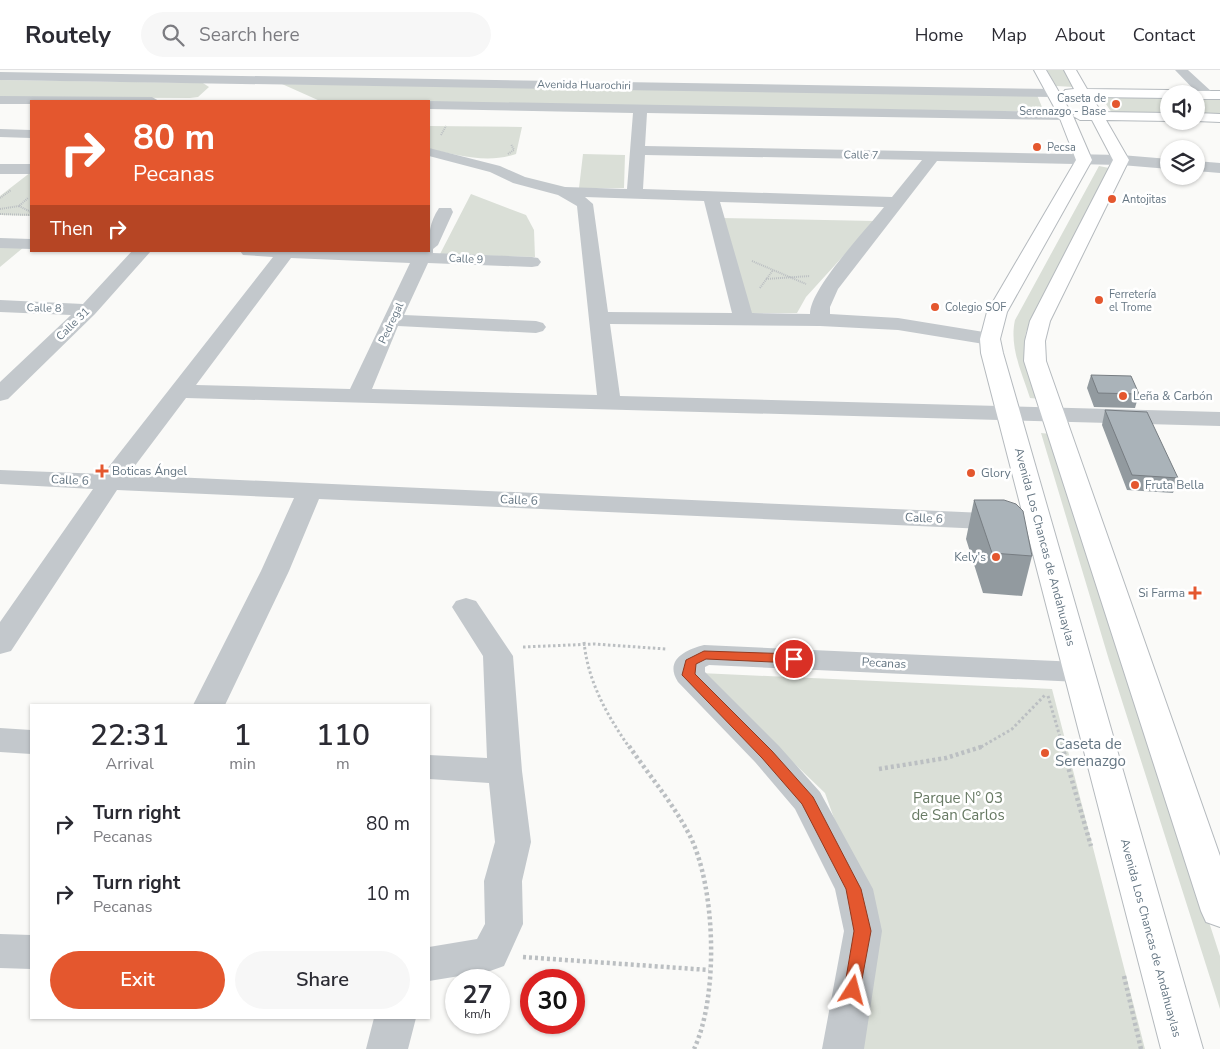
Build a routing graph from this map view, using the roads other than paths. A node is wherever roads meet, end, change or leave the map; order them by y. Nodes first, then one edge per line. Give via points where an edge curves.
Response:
1 (235, 70) edge
2 (1040, 70) edge
3 (1070, 70) edge
4 (1181, 70) edge
5 (195, 74) edge
6 (0, 76) edge
7 (258, 80) junction
8 (290, 93) dead end
9 (1052, 93) junction
10 (1084, 93) junction
11 (1160, 94) edge
12 (1208, 95) edge
13 (0, 100) edge
14 (30, 100) edge
15 (430, 105) edge
16 (640, 109) junction
17 (1097, 116) junction
18 (1160, 117) edge
19 (1205, 117) edge
20 (1220, 118) edge
21 (0, 133) edge
22 (30, 134) edge
23 (1067, 141) junction
24 (1033, 143) dead end
25 (638, 150) junction
26 (430, 152) edge
27 (933, 156) junction
28 (1025, 158) junction
29 (1043, 158) junction
30 (1122, 160) junction
31 (1160, 163) edge
32 (1205, 167) edge
33 (1220, 168) edge
34 (0, 169) edge
35 (30, 170) edge
36 (564, 192) junction
37 (635, 194) junction
38 (711, 197) junction
39 (897, 202) junction
40 (445, 212) dead end
41 (30, 231) edge
42 (15, 243) edge
43 (430, 243) edge
44 (430, 251) edge
45 (141, 252) edge
46 (286, 252) edge
47 (425, 252) edge
48 (532, 262) dead end
49 (0, 306) edge
50 (88, 310) junction
51 (599, 318) junction
52 (391, 320) junction
53 (744, 320) junction
54 (820, 320) junction
55 (536, 327) dead end
56 (990, 339) junction
57 (4, 386) edge
58 (180, 390) junction
59 (358, 395) junction
60 (609, 402) junction
61 (1008, 412) junction
62 (1053, 415) junction
63 (1220, 418) edge
64 (0, 477) edge
65 (110, 482) junction
66 (310, 491) junction
67 (1038, 523) junction
68 (466, 607) dead end
69 (0, 644) edge
70 (1079, 672) junction
71 (209, 704) edge
72 (0, 740) edge
73 (30, 742) edge
74 (430, 767) edge
75 (505, 771) junction
76 (1220, 909) edge
77 (0, 951) edge
78 (30, 952) edge
79 (430, 964) edge
80 (395, 1019) edge
81 (387, 1049) edge
82 (843, 1049) edge
83 (1182, 1049) edge

1 - 7 street
2 - 9 main road
3 - 10 main road
4 - 12 street
5 - 6 street, Avenida Huarochiri
5 - 7 street, Avenida Huarochiri
7 - 8 street
7 - 9 street, Avenida Huarochiri via 696,82
9 - 10 main road, Avenida Huarochiri
9 - 23 main road
10 - 11 main road, Avenida Huarochiri
10 - 17 main road
13 - 14 street
15 - 16 street, Avenida Huarochiri
16 - 23 street, Avenida Huarochiri
16 - 25 street
17 - 18 main road, Avenida Huarochiri
17 - 23 main road, Avenida Huarochiri
17 - 30 main road
19 - 20 main road
21 - 22 street
23 - 29 street, Calle 7
23 - 29 street via 1042,151
23 - 30 street
23 - 56 main road, Avenida Los Chancas de Andahuaylas via 997,312
24 - 28 street via 1024,148
25 - 27 street, Calle 7
25 - 37 street
26 - 36 street
27 - 28 street, Calle 7
27 - 39 street
28 - 29 street, Calle 7
30 - 31 street
30 - 62 main road via 1040,320 1035,341 1036,361
32 - 33 street
34 - 35 street
36 - 37 street
36 - 51 street via 585,204
37 - 38 street
38 - 39 street
38 - 53 street
39 - 54 street via 829,288 820,307
40 - 43 street, Pedregal
41 - 42 street
44 - 48 street, Calle 9
45 - 50 street, Calle 31
46 - 58 street
47 - 52 street, Pedregal
49 - 50 street, Calle 8
50 - 57 street, Calle 31
51 - 53 street
51 - 60 street
52 - 55 street
52 - 59 street, Pedregal
53 - 54 street
54 - 56 street via 898,324
56 - 61 main road, Avenida Los Chancas de Andahuaylas
58 - 59 street
58 - 65 street
59 - 60 street
60 - 61 street
61 - 62 street
61 - 67 main road, Avenida Los Chancas de Andahuaylas
62 - 63 street
62 - 76 main road
64 - 65 street, Calle 6
65 - 66 street, Calle 6
65 - 69 street
66 - 67 street, Calle 6
66 - 71 street
67 - 70 main road, Avenida Los Chancas de Andahuaylas
68 - 75 street via 498,656
70 - 82 street, Pecanas via 697,659 689,675 808,801 854,889 862,931
70 - 83 main road, Avenida Los Chancas de Andahuaylas
72 - 73 street
74 - 75 street
75 - 79 street via 513,842 503,881 504,924 490,954
77 - 78 street
80 - 81 street

